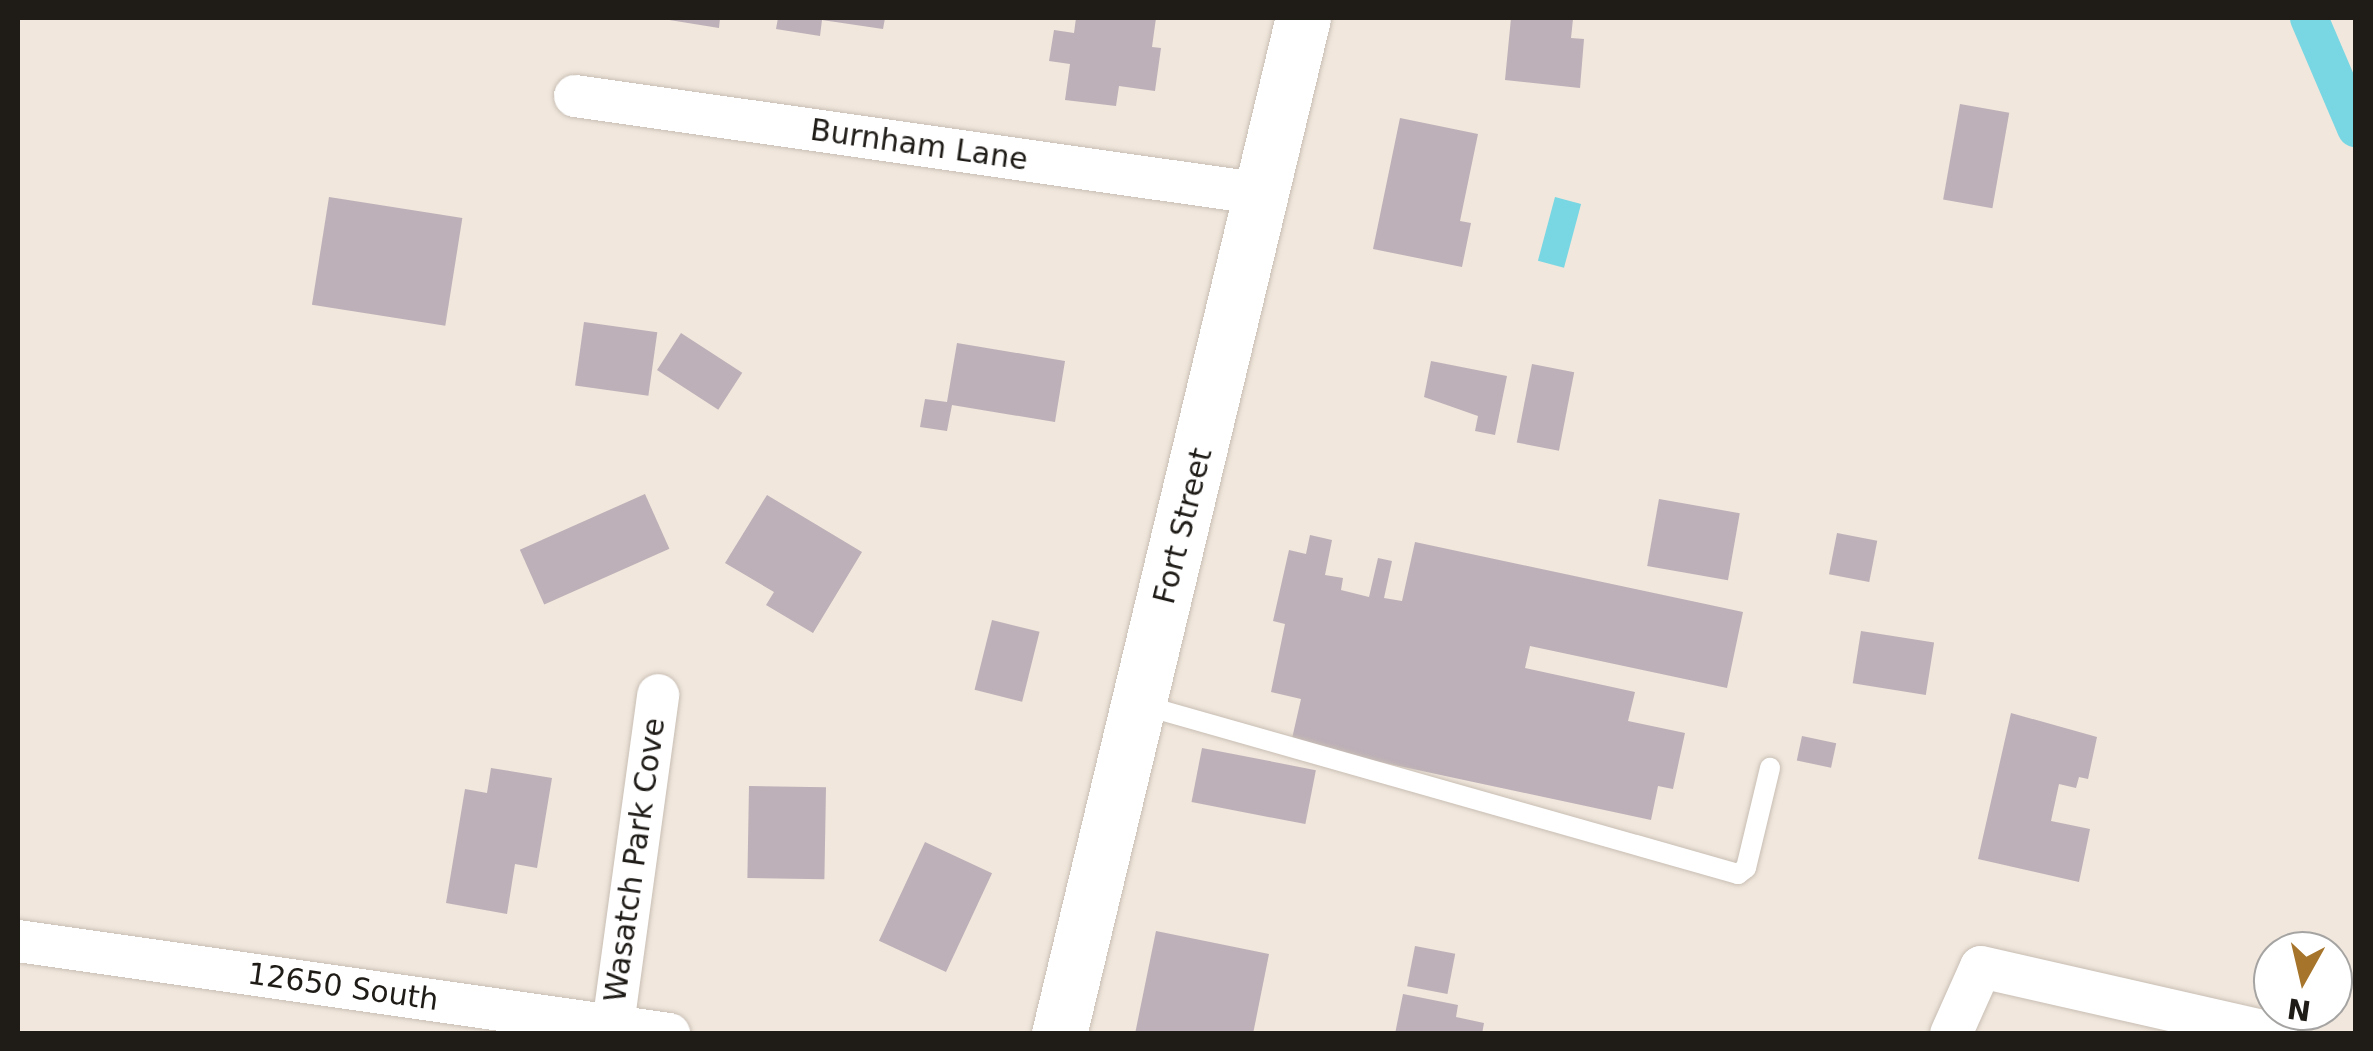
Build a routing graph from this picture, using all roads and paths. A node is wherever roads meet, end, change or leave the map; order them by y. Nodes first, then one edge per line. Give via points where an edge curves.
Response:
1 (1303, 18) edge
2 (575, 96) dead end
3 (1262, 194) junction
4 (658, 695) dead end
5 (1137, 704) junction
6 (1770, 768) dead end
7 (18, 941) edge
8 (613, 1025) junction
9 (669, 1034) edge
10 (1058, 1034) edge
11 (1950, 1034) edge
12 (2277, 1034) edge

1 - 3 street, Fort Street
2 - 3 street, Burnham Lane
3 - 5 street, Fort Street
4 - 8 street, Wasatch Park Cove
5 - 6 lane via 1738,874 1746,868
5 - 10 street, Fort Street
7 - 8 street, 12650 South
8 - 9 street, 12650 South
11 - 12 street via 1981,968

